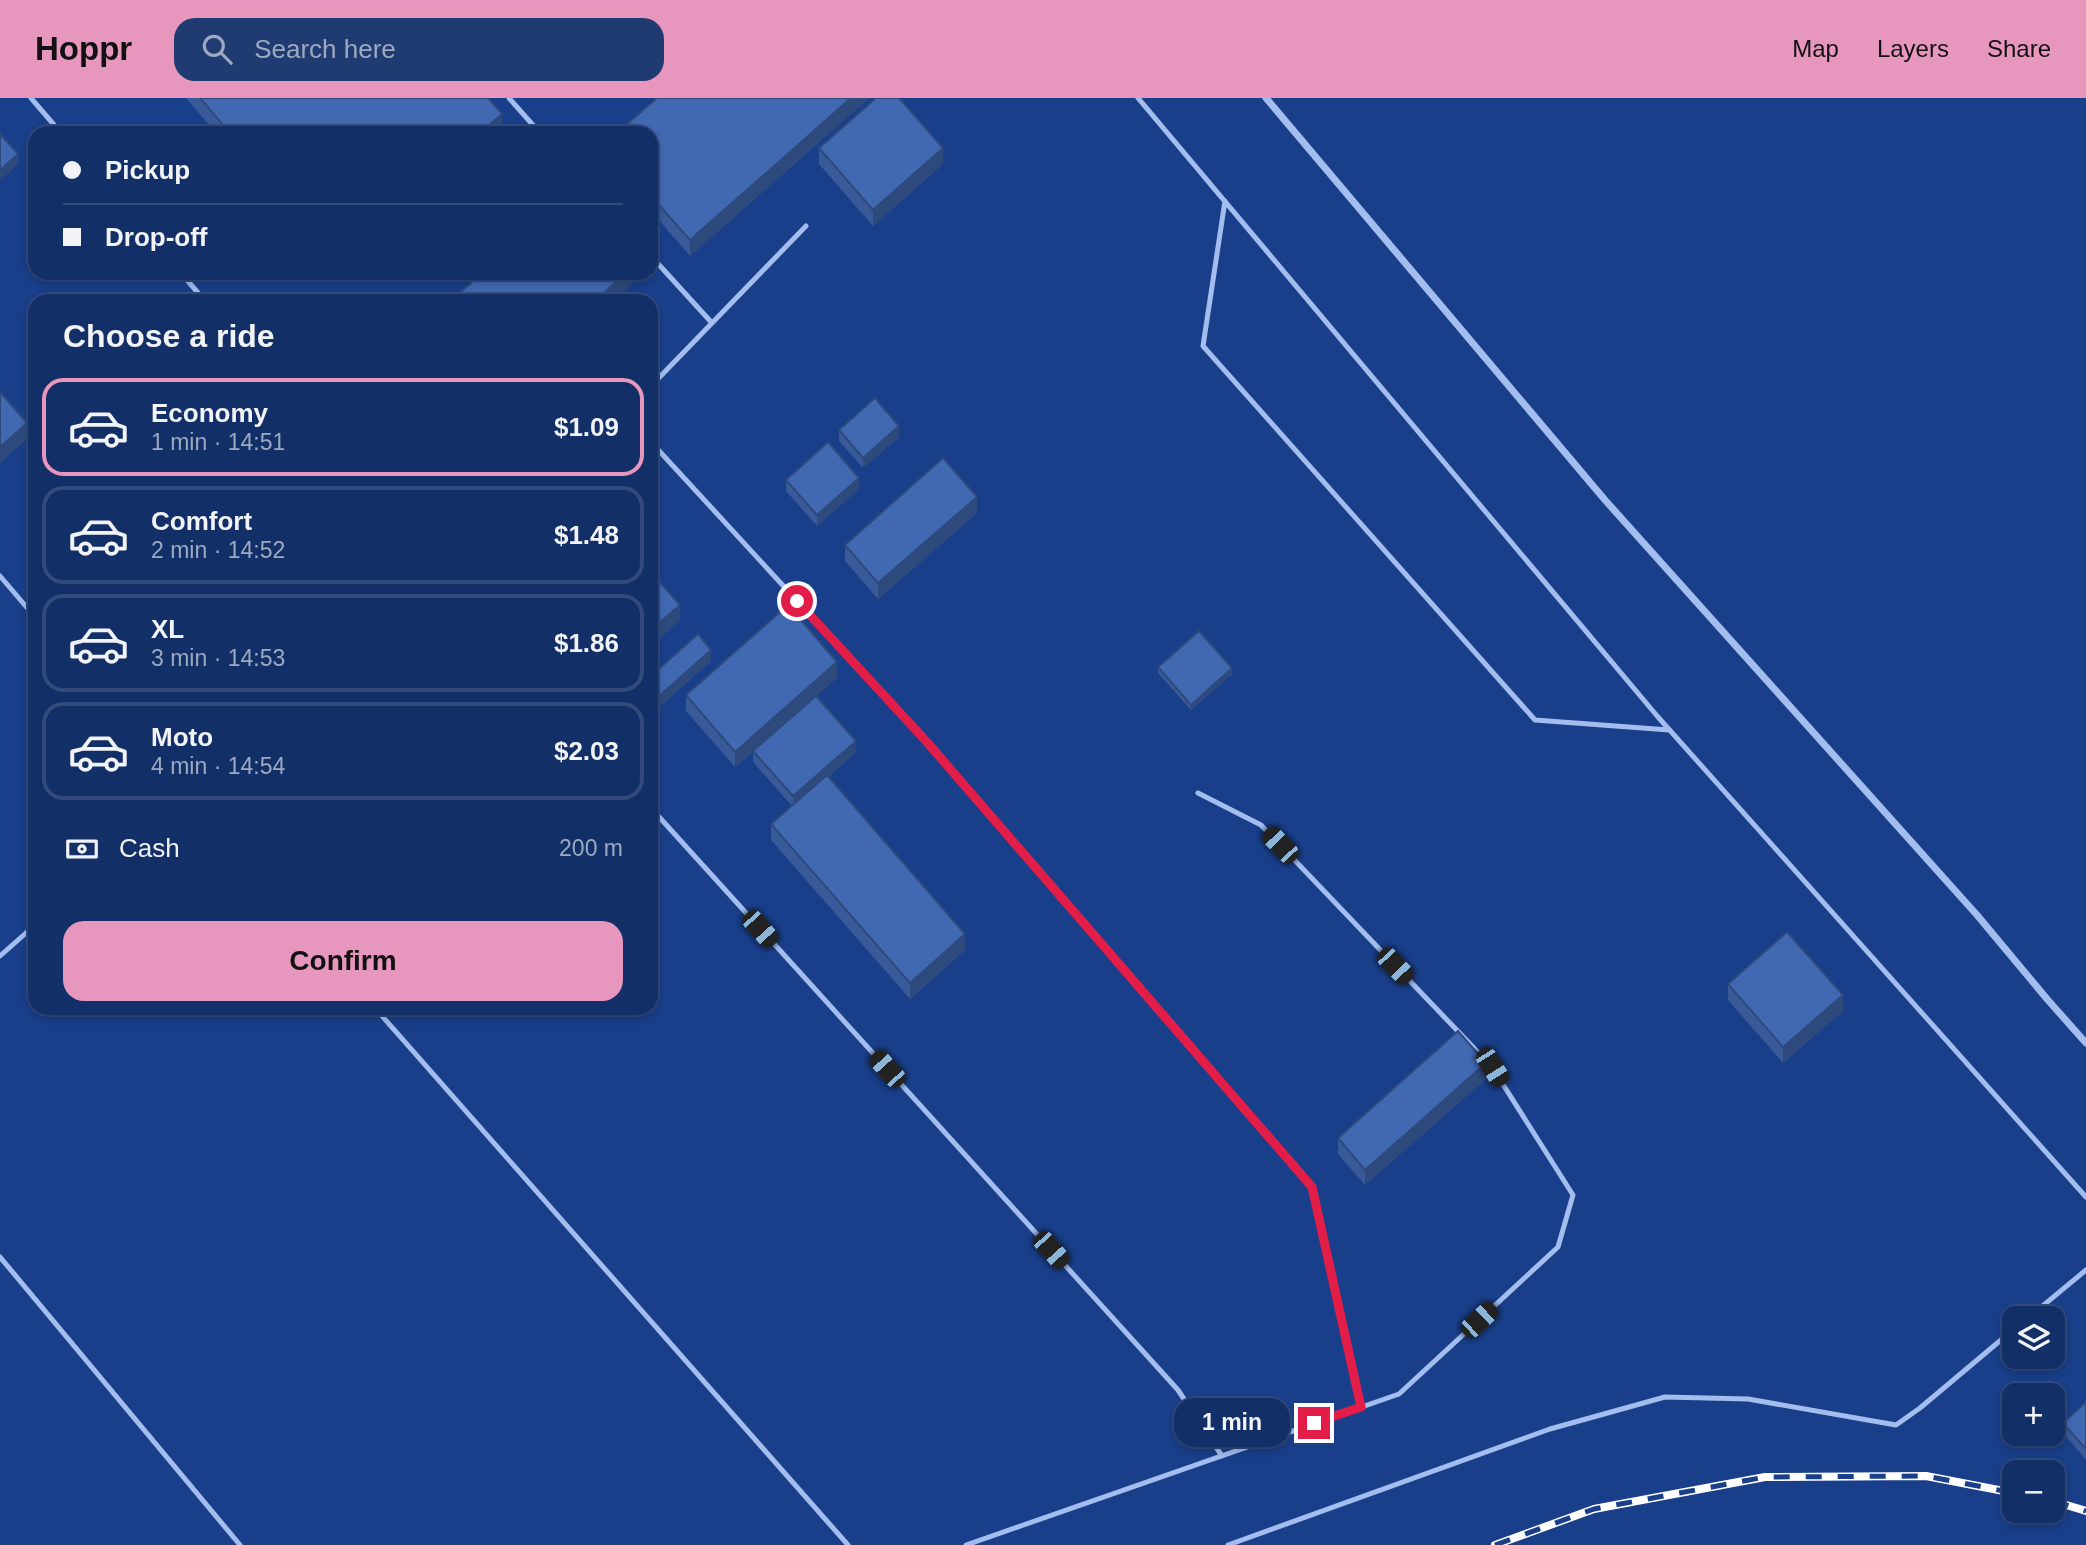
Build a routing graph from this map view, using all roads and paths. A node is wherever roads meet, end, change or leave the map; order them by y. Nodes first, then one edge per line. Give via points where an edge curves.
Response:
1 (31, 98) edge
2 (509, 98) edge
3 (1138, 98) edge
4 (1266, 98) edge
5 (55, 126) edge
6 (534, 126) edge
7 (1225, 201) junction
8 (806, 226) dead end
9 (658, 264) edge
10 (187, 280) edge
11 (199, 294) edge
12 (712, 323) junction
13 (658, 379) edge
14 (658, 450) edge
15 (0, 576) edge
16 (28, 609) edge
17 (1670, 730) junction
18 (1198, 793) dead end
19 (658, 816) edge
20 (28, 931) edge
21 (0, 956) edge
22 (381, 1015) edge
23 (2086, 1042) edge
24 (2086, 1197) edge
25 (0, 1258) edge
26 (2086, 1270) edge
27 (2042, 1306) edge
28 (2002, 1339) edge
29 (1361, 1407) junction
30 (1222, 1456) junction
31 (240, 1545) edge
32 (848, 1545) edge
33 (966, 1545) edge
34 (1228, 1545) edge

1 - 5 lane
2 - 6 lane
3 - 7 lane
4 - 23 street via 1605,500
7 - 17 lane
7 - 17 lane via 1203,346 1535,720
8 - 12 lane
9 - 12 lane
10 - 11 lane
12 - 13 lane
14 - 29 lane via 926,741 1312,1187
15 - 16 lane
17 - 24 lane
18 - 29 lane via 1261,825 1492,1067 1573,1195 1558,1247 1399,1394
19 - 30 lane via 1178,1390
20 - 21 lane
22 - 32 lane
25 - 31 lane
26 - 27 lane
28 - 34 lane via 1896,1425 1748,1399 1665,1397 1550,1429
29 - 30 lane
30 - 33 lane

